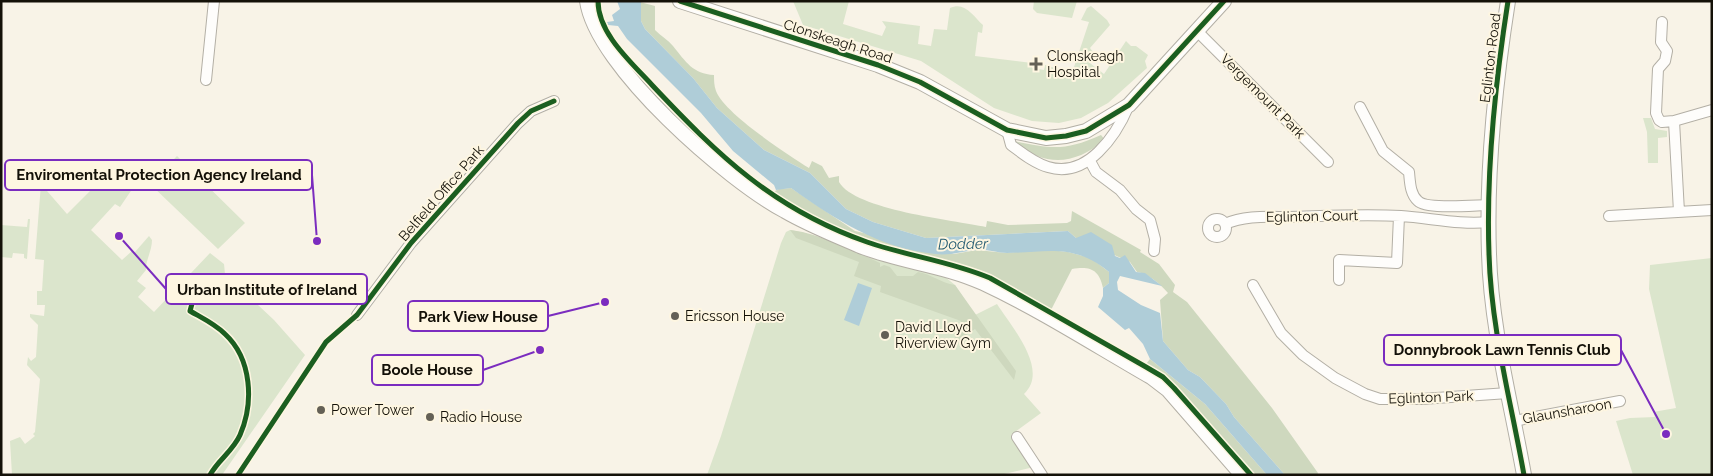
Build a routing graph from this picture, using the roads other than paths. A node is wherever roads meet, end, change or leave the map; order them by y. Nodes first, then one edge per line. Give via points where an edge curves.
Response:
1 (214, 1) edge
2 (587, 1) edge
3 (680, 1) edge
4 (1224, 1) edge
5 (1508, 1) edge
6 (1662, 22) dead end
7 (1197, 31) junction
8 (206, 80) dead end
9 (554, 101) dead end
10 (1129, 105) junction
11 (1360, 107) dead end
12 (1712, 110) edge
13 (1674, 121) junction
14 (1007, 130) junction
15 (1090, 160) junction
16 (1328, 162) dead end
17 (1490, 204) junction
18 (1712, 210) edge
19 (1679, 212) junction
20 (1399, 216) junction
21 (1609, 216) dead end
22 (1489, 222) junction
23 (1225, 224) dead end
24 (1154, 252) dead end
25 (1339, 280) dead end
26 (1253, 285) dead end
27 (357, 315) dead end
28 (1508, 393) junction
29 (1620, 401) dead end
30 (1514, 421) junction
31 (1017, 438) dead end
32 (1042, 475) edge
33 (1242, 475) edge
34 (1524, 475) edge

1 - 8 street
2 - 33 main road via 601,38 627,76 678,128 760,196 784,211 862,247 981,283 1035,310 1151,377 1168,390
3 - 14 main road, Clonskeagh Road via 902,74
4 - 7 main road, Clonskeagh Road
5 - 17 main road, Eglinton Road via 1497,87
6 - 13 street via 1661,42 1667,51 1666,59 1658,69 1656,113 1662,122
7 - 10 main road, Clonskeagh Road
7 - 16 street, Vergemount Park
9 - 27 street, Belfield Office Park via 531,111 518,123 411,243
10 - 14 main road, Clonskeagh Road via 1086,131 1066,136 1046,138
10 - 15 street, Clonskeagh Road via 1124,118
11 - 17 street via 1383,152 1409,172 1417,201 1434,205
12 - 13 street
13 - 19 street
14 - 15 street via 1011,145 1048,167 1070,169
15 - 24 street via 1096,172 1150,220 1155,239
17 - 22 main road, Eglinton Road
18 - 19 street
19 - 21 street
20 - 22 street, Eglinton Court via 1467,224
20 - 23 street, Eglinton Court via 1238,218
20 - 25 street via 1397,263 1340,260
22 - 28 main road, Eglinton Road via 1495,317
26 - 28 street, Eglinton Park via 1281,333 1303,355 1365,394 1380,399 1415,399
28 - 30 main road, Eglinton Road
29 - 30 street, Glaunsharoon
30 - 34 main road, Eglinton Road
31 - 32 street

